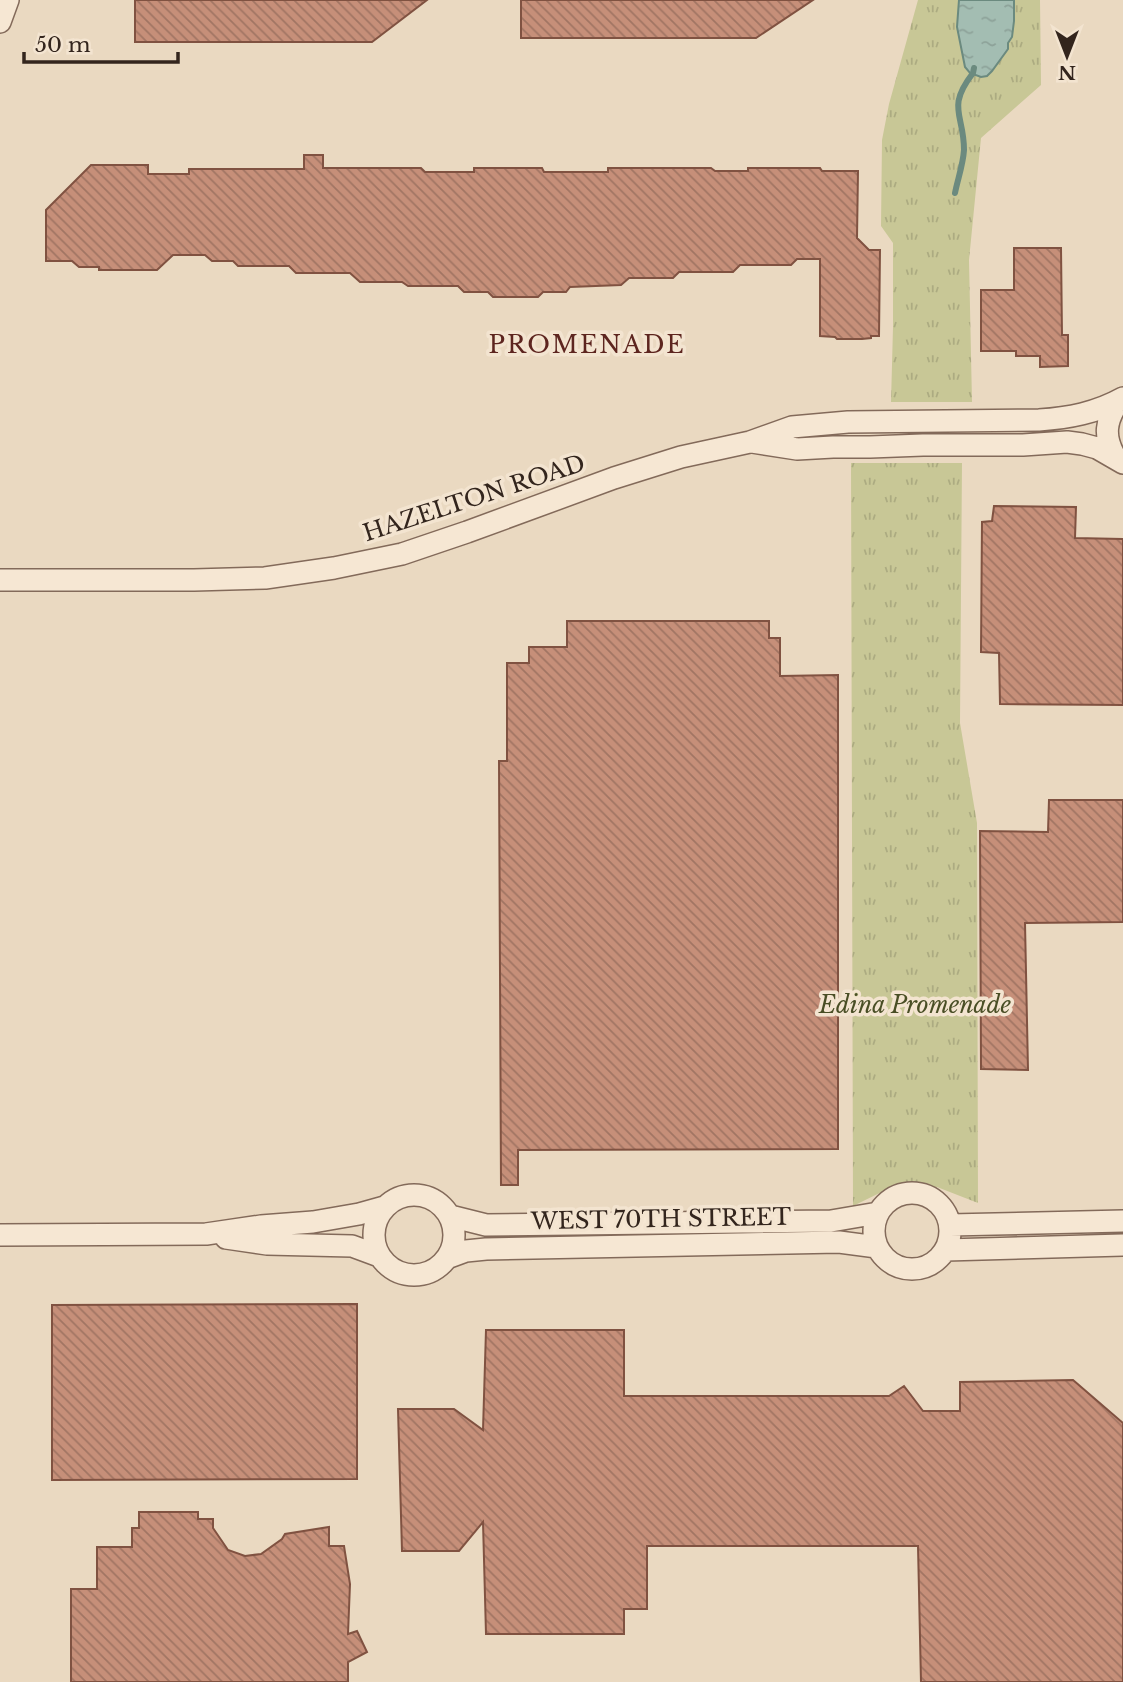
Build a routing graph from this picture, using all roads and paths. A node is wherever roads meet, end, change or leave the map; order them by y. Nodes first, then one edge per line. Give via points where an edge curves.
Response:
1 (8, 0) edge
2 (0, 22) edge
3 (1121, 399) edge
4 (750, 442) junction
5 (1120, 461) edge
6 (0, 580) edge
7 (384, 1207) junction
8 (878, 1213) junction
9 (450, 1216) junction
10 (1123, 1221) edge
11 (950, 1225) junction
12 (206, 1234) junction
13 (0, 1235) edge
14 (1123, 1245) edge
15 (877, 1247) junction
16 (946, 1250) junction
17 (379, 1256) junction
18 (447, 1258) junction

1 - 2 street
3 - 4 street, HAZELTON ROAD via 1088,414 1064,418 848,422 792,427
3 - 5 street via 1112,410 1107,429 1110,448
4 - 5 street, HAZELTON ROAD via 797,449 1067,442 1097,448
4 - 6 street, HAZELTON ROAD via 621,476 402,554 334,568 265,578
7 - 9 street via 402,1196 422,1195 440,1204
7 - 12 street via 313,1222
7 - 17 street via 373,1231
8 - 9 street, WEST 70TH STREET via 831,1221 486,1225
8 - 11 street via 895,1197 918,1194 939,1204
8 - 15 street via 874,1224
9 - 18 street via 454,1242
10 - 11 street
11 - 16 street
12 - 13 street
12 - 17 street via 267,1244 352,1246
14 - 16 street
15 - 16 street via 891,1264 911,1269 929,1265
15 - 18 street, WEST 70TH STREET via 839,1242 499,1249 466,1251
17 - 18 street via 396,1272 407,1275 428,1273

